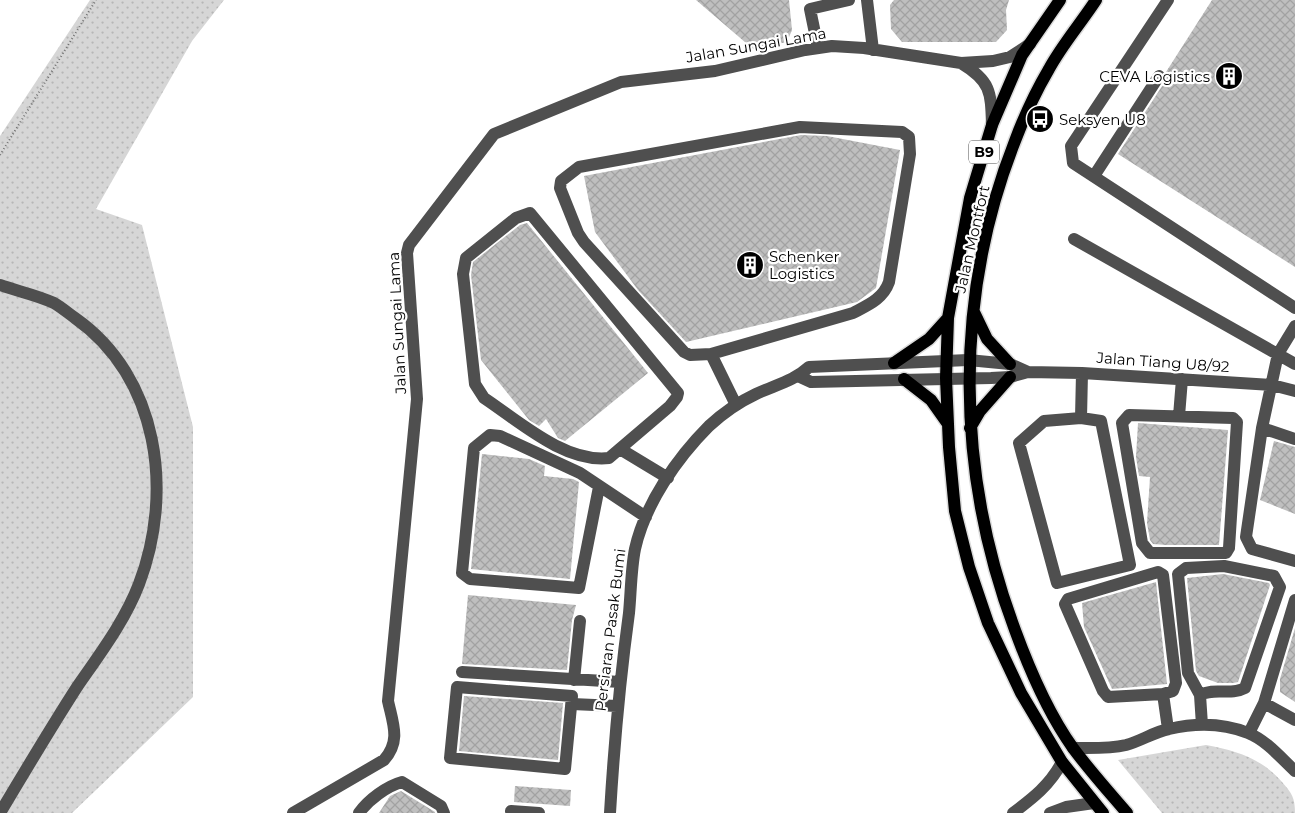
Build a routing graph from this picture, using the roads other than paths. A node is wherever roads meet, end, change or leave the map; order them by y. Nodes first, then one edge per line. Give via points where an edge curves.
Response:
1 (848, 0) edge
2 (867, 0) edge
3 (1060, 0) edge
4 (1096, 0) edge
5 (1168, 0) edge
6 (830, 2) edge
7 (808, 5) edge
8 (1030, 44) junction
9 (818, 48) junction
10 (873, 50) junction
11 (961, 63) junction
12 (1160, 76) dead end
13 (992, 125) junction
14 (1094, 176) junction
15 (1074, 239) dead end
16 (0, 285) edge
17 (972, 307) junction
18 (1295, 308) edge
19 (948, 318) junction
20 (1295, 326) edge
21 (711, 354) junction
22 (1278, 354) junction
23 (968, 360) junction
24 (946, 361) junction
25 (894, 363) junction
26 (1010, 364) junction
27 (1295, 364) edge
28 (1028, 372) junction
29 (1082, 373) junction
30 (798, 376) junction
31 (1010, 377) junction
32 (946, 378) junction
33 (968, 378) junction
34 (904, 379) junction
35 (1182, 379) junction
36 (1272, 385) junction
37 (1295, 391) edge
38 (736, 405) junction
39 (1179, 416) junction
40 (1082, 418) junction
41 (948, 424) junction
42 (970, 428) junction
43 (1262, 428) junction
44 (1295, 439) edge
45 (620, 449) junction
46 (668, 478) junction
47 (599, 487) junction
48 (646, 517) junction
49 (1295, 561) edge
50 (1295, 600) edge
51 (580, 620) dead end
52 (462, 672) dead end
53 (574, 680) junction
54 (620, 682) junction
55 (1163, 694) junction
56 (1200, 695) junction
57 (1264, 703) junction
58 (572, 704) junction
59 (617, 706) junction
60 (1295, 720) edge
61 (1202, 725) junction
62 (1168, 729) junction
63 (1249, 733) junction
64 (1073, 748) junction
65 (1062, 762) junction
66 (1295, 771) edge
67 (1094, 803) junction
68 (512, 811) dead end
69 (0, 813) edge
70 (293, 813) edge
71 (359, 813) edge
72 (444, 813) edge
73 (539, 813) edge
74 (610, 813) edge
75 (1013, 813) edge
76 (1050, 813) edge
77 (1103, 813) edge
78 (1127, 813) edge

1 - 6 street
2 - 10 street
3 - 8 main road, Jalan Montfort / B9
4 - 17 main road, Jalan Montfort / B9 via 1048,69 1015,141 989,223
5 - 14 street via 1071,146 1073,163
6 - 7 street
7 - 9 street
8 - 11 street, Jalan Sungai Lama via 1010,57
8 - 13 main road, Jalan Montfort / B9
9 - 10 street, Jalan Sungai Lama via 832,46
9 - 70 street, Jalan Sungai Lama via 715,72 621,82 494,134 409,245 417,399 388,701 395,736 393,750 384,760
10 - 11 street, Jalan Sungai Lama
11 - 13 street via 976,72 986,84 991,95
12 - 14 street
13 - 19 main road, Jalan Montfort / B9 via 970,198
14 - 18 street
15 - 22 street
16 - 69 street via 54,303 92,330 115,354 142,401 153,449 157,492 152,537 139,584 117,626
17 - 23 main road, Jalan Montfort / B9
17 - 26 main road via 986,339
19 - 24 main road, Jalan Montfort / B9
19 - 25 main road via 929,339
20 - 22 street
21 - 21 street via 852,313 880,297 889,282 910,154 909,137 902,132 800,128 579,167 561,181 560,188 584,242 684,352
21 - 38 street
22 - 27 street
22 - 36 street
23 - 24 street, Jalan Tiang U8/92
23 - 26 street, Jalan Tiang U8/92
23 - 33 main road, Jalan Montfort
24 - 25 street, Persiaran Pasak Bumi
24 - 32 main road, Jalan Montfort
25 - 30 street, Persiaran Pasak Bumi via 809,366
26 - 28 street, Jalan Tiang U8/92
28 - 29 street, Jalan Tiang U8/92
28 - 31 street, Jalan Tiang U8/92
29 - 35 street, Jalan Tiang U8/92
29 - 40 street
30 - 34 street via 810,382
30 - 38 street, Persiaran Pasak Bumi
31 - 33 street, Jalan Tiang U8/92
31 - 42 main road via 980,411
32 - 33 street, Jalan Tiang U8/92
32 - 34 street
32 - 41 main road, Jalan Montfort
33 - 42 main road, Jalan Montfort
34 - 41 main road via 931,400
35 - 36 street, Jalan Tiang U8/92
35 - 39 street
36 - 37 street, Jalan Tiang U8/92
36 - 43 street
38 - 46 street, Persiaran Pasak Bumi via 710,426
39 - 39 street via 1129,415 1122,423 1142,543 1150,553 1226,553 1229,548 1237,422 1232,418
40 - 40 street via 1044,420 1019,442 1057,583 1130,565 1101,422
41 - 65 main road, Jalan Montfort via 955,511 969,567 988,623 1020,693
42 - 64 main road, Jalan Montfort via 980,506 999,587 1027,663
43 - 44 street
43 - 49 street via 1246,537 1252,549
45 - 45 street via 670,406 678,393 530,213 524,214 466,258 463,274 475,384 484,398 568,453 599,459 609,458
45 - 46 street
46 - 48 street, Persiaran Pasak Bumi
47 - 47 street via 579,588 470,579 462,573 472,457 474,448 485,437 500,436 580,473
47 - 48 street
48 - 54 street, Persiaran Pasak Bumi via 636,548
50 - 57 street
51 - 53 street
52 - 53 street
53 - 54 street
54 - 59 street, Persiaran Pasak Bumi
55 - 55 street via 1173,690 1176,684 1163,575 1158,572 1068,599 1065,604 1108,697
55 - 62 street
56 - 56 street via 1188,673 1178,574 1186,568 1224,566 1274,576 1280,587 1245,688 1235,693 1209,690
56 - 61 street
57 - 60 street
57 - 63 street
58 - 58 street via 565,769 450,758 457,687 572,696
58 - 59 street
59 - 74 street, Persiaran Pasak Bumi
61 - 62 street
61 - 63 street via 1224,726
62 - 64 street via 1101,749
63 - 66 street
64 - 78 main road, Jalan Montfort
65 - 67 main road, Jalan Montfort
65 - 75 street via 1042,792
67 - 76 street
67 - 77 main road, Jalan Montfort
68 - 73 street
71 - 72 street via 364,805 393,784 402,782 442,806

